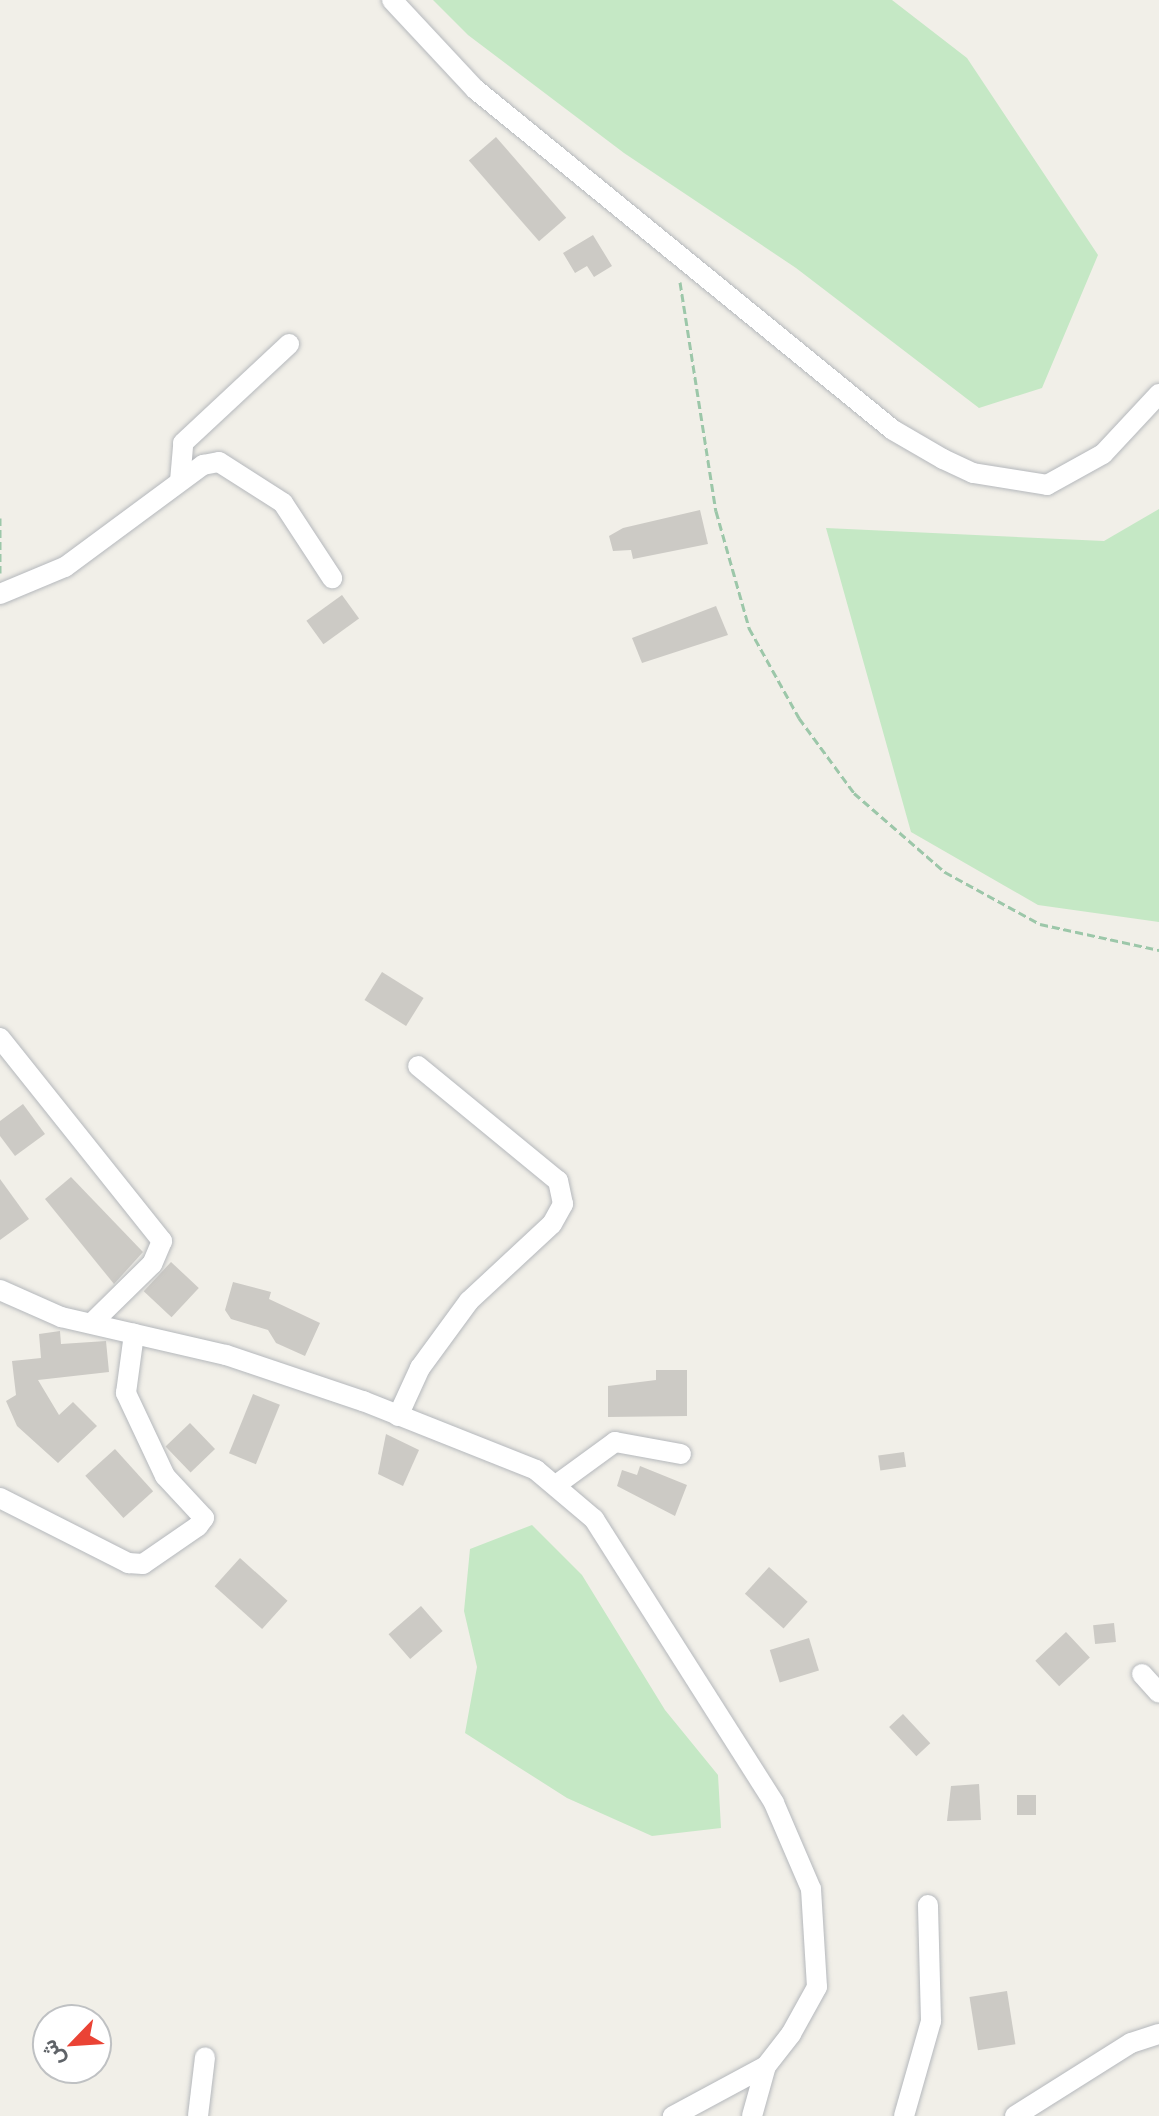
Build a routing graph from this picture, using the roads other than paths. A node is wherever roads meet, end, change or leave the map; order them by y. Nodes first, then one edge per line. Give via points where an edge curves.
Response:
1 (392, 0) edge
2 (289, 344) dead end
3 (1159, 394) edge
4 (180, 481) junction
5 (332, 578) dead end
6 (0, 594) edge
7 (0, 1038) edge
8 (418, 1066) dead end
9 (0, 1290) edge
10 (93, 1322) junction
11 (134, 1334) junction
12 (398, 1416) junction
13 (681, 1454) dead end
14 (556, 1485) junction
15 (0, 1498) edge
16 (1142, 1674) dead end
17 (1159, 1693) edge
18 (928, 1905) dead end
19 (1159, 2034) edge
20 (205, 2057) dead end
21 (766, 2066) junction
22 (198, 2116) edge
23 (673, 2116) edge
24 (752, 2116) edge
25 (904, 2116) edge
26 (1015, 2116) edge

1 - 3 street via 475,89 893,430 973,473 1020,485 1066,480 1103,454
2 - 4 street via 183,443
4 - 5 street via 219,462 248,474 283,503
4 - 6 street via 65,567
7 - 10 street via 162,1241 152,1264
8 - 12 street via 558,1181 563,1204 552,1224 469,1301 420,1368
9 - 10 street
10 - 11 street
11 - 12 street via 226,1355
11 - 15 street via 126,1393 165,1476 204,1518 198,1526 143,1564 128,1563
12 - 14 street via 536,1470
13 - 14 street via 615,1442
14 - 21 street via 623,1555 774,1803 811,1889 817,1987
16 - 17 street
18 - 25 street via 931,2021
19 - 26 street via 1131,2043
20 - 22 street
21 - 23 street
21 - 24 street

